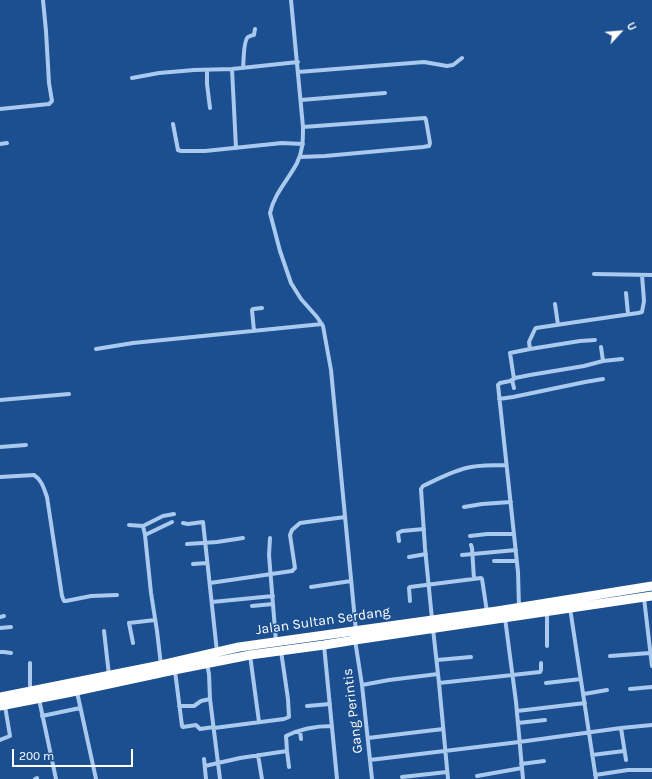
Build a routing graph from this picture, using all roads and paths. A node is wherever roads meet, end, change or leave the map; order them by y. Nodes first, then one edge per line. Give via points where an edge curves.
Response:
1 (43, 0) edge
2 (291, 0) edge
3 (255, 29) dead end
4 (462, 58) dead end
5 (298, 62) junction
6 (243, 67) junction
7 (232, 69) junction
8 (207, 70) junction
9 (298, 72) junction
10 (132, 78) dead end
11 (385, 93) dead end
12 (301, 100) junction
13 (210, 108) dead end
14 (0, 109) edge
15 (173, 124) dead end
16 (303, 127) junction
17 (7, 143) dead end
18 (0, 144) edge
19 (303, 144) junction
20 (236, 148) junction
21 (300, 157) junction
22 (594, 274) dead end
23 (642, 275) junction
24 (652, 275) edge
25 (626, 293) dead end
26 (555, 304) dead end
27 (262, 308) dead end
28 (628, 314) junction
29 (322, 324) junction
30 (558, 325) junction
31 (254, 331) junction
32 (595, 340) dead end
33 (601, 347) dead end
34 (96, 349) dead end
35 (530, 349) junction
36 (622, 359) dead end
37 (603, 361) junction
38 (603, 379) dead end
39 (513, 380) junction
40 (514, 388) dead end
41 (69, 394) dead end
42 (499, 399) junction
43 (0, 400) edge
44 (26, 445) dead end
45 (0, 447) edge
46 (506, 464) junction
47 (0, 477) edge
48 (511, 502) junction
49 (464, 507) dead end
50 (174, 514) dead end
51 (163, 516) junction
52 (345, 517) junction
53 (172, 522) dead end
54 (183, 523) dead end
55 (129, 525) dead end
56 (166, 525) junction
57 (143, 526) junction
58 (424, 529) junction
59 (514, 534) junction
60 (145, 535) junction
61 (470, 536) dead end
62 (243, 538) dead end
63 (270, 538) dead end
64 (399, 541) dead end
65 (206, 543) junction
66 (187, 544) dead end
67 (471, 545) dead end
68 (516, 550) junction
69 (426, 554) junction
70 (472, 554) junction
71 (462, 555) dead end
72 (410, 557) dead end
73 (516, 561) junction
74 (494, 562) dead end
75 (207, 563) junction
76 (193, 564) dead end
77 (271, 575) junction
78 (474, 579) junction
79 (351, 581) junction
80 (210, 582) junction
81 (429, 584) junction
82 (652, 586) edge
83 (311, 587) dead end
84 (117, 594) dead end
85 (273, 596) junction
86 (648, 597) edge
87 (599, 599) junction
88 (410, 601) dead end
89 (212, 602) junction
90 (273, 604) junction
91 (252, 606) dead end
92 (519, 607) junction
93 (570, 608) junction
94 (547, 611) junction
95 (487, 612) junction
96 (505, 618) junction
97 (155, 620) junction
98 (433, 624) junction
99 (11, 627) dead end
100 (650, 627) edge
101 (0, 628) edge
102 (104, 631) dead end
103 (355, 635) junction
104 (276, 642) junction
105 (133, 643) dead end
106 (324, 645) junction
107 (548, 646) dead end
108 (280, 651) junction
109 (0, 652) edge
110 (217, 652) junction
111 (11, 653) dead end
112 (650, 653) junction
113 (250, 655) junction
114 (610, 656) dead end
115 (471, 657) dead end
116 (437, 660) junction
117 (30, 663) dead end
118 (207, 663) junction
119 (541, 663) dead end
120 (161, 665) junction
121 (652, 666) edge
122 (174, 670) junction
123 (438, 674) junction
124 (109, 675) junction
125 (513, 675) junction
126 (581, 679) junction
127 (439, 684) junction
128 (546, 684) dead end
129 (362, 685) junction
130 (652, 687) edge
131 (66, 689) junction
132 (630, 689) dead end
133 (607, 690) dead end
134 (30, 691) junction
135 (77, 691) junction
136 (584, 694) junction
137 (210, 698) junction
138 (39, 699) junction
139 (2, 703) edge
140 (585, 703) junction
141 (330, 704) junction
142 (179, 706) junction
143 (307, 706) dead end
144 (80, 708) junction
145 (517, 711) junction
146 (42, 716) junction
147 (545, 720) dead end
148 (259, 722) junction
149 (518, 723) junction
150 (652, 725) edge
151 (332, 726) junction
152 (214, 727) junction
153 (621, 728) junction
154 (443, 729) junction
155 (300, 731) junction
156 (589, 732) junction
157 (368, 738) junction
158 (302, 739) dead end
159 (0, 740) edge
160 (519, 742) junction
161 (624, 750) junction
162 (287, 751) junction
163 (445, 751) junction
164 (258, 755) junction
165 (592, 755) junction
166 (204, 759) dead end
167 (370, 760) junction
168 (626, 760) dead end
169 (544, 761) dead end
170 (218, 764) junction
171 (205, 766) junction
172 (522, 766) junction
173 (289, 767) dead end
174 (652, 770) edge
175 (447, 772) junction
176 (477, 776) dead end
177 (402, 777) dead end
178 (595, 777) edge
179 (56, 779) edge
180 (96, 779) edge
181 (206, 779) edge
182 (220, 779) edge
183 (262, 779) edge
184 (337, 779) edge
185 (372, 779) edge
186 (448, 779) edge
187 (523, 779) edge

1 - 14 street via 52,101 49,104
2 - 5 street
3 - 6 street via 254,35 246,39
4 - 9 street via 447,66 424,62
5 - 6 street
5 - 9 street
6 - 7 street
7 - 8 street
7 - 20 street
8 - 10 street via 159,73
8 - 13 street
9 - 12 street
11 - 12 street
12 - 16 street
15 - 20 street via 177,148 181,152
16 - 19 street
16 - 21 street via 424,118 430,143 423,147
17 - 18 street
19 - 20 street via 282,143
19 - 21 street
21 - 29 street via 274,200 270,213 291,283
22 - 23 street
23 - 24 street
23 - 28 street via 643,311
25 - 28 street
26 - 30 street
27 - 31 street via 252,310
28 - 30 street
29 - 31 street
29 - 52 street, Gang Perintis via 331,370
30 - 35 street via 536,329 529,342
31 - 34 street
32 - 35 street
33 - 37 street
35 - 39 street via 510,353
36 - 37 street
37 - 39 street
38 - 42 street
39 - 40 street
39 - 42 street via 499,384
41 - 43 street
42 - 46 street
44 - 45 street
46 - 48 street
46 - 58 street via 469,467 422,488
47 - 84 street via 34,475 42,484 47,497 64,600
48 - 49 street
48 - 59 street
50 - 51 street
51 - 56 street
51 - 57 street
52 - 77 street via 297,525 290,533 294,570
52 - 79 street, Gang Perintis
53 - 56 street
54 - 65 street via 203,522
55 - 57 street
56 - 60 street
57 - 60 street
58 - 64 street via 402,531 398,534
58 - 69 street
59 - 61 street
59 - 68 street
60 - 97 street
62 - 65 street
63 - 77 street
65 - 66 street
65 - 75 street
67 - 70 street
68 - 70 street
68 - 73 street
69 - 72 street
69 - 81 street
70 - 71 street
70 - 78 street
73 - 74 street
73 - 92 street
75 - 76 street
75 - 80 street
77 - 80 street
77 - 85 street
78 - 81 street
78 - 95 street via 482,579
79 - 83 street
79 - 103 street, Gang Perintis
80 - 89 street
81 - 88 street via 410,586
81 - 98 street
82 - 87 highway, Jalan Sultan Serdang
85 - 89 street
85 - 90 street
86 - 87 highway, Jalan Sultan Serdang
86 - 100 street
87 - 92 highway, Jalan Sultan Serdang
87 - 93 highway, Jalan Sultan Serdang
89 - 110 street
90 - 91 street
90 - 104 street
92 - 95 highway, Jalan Sultan Serdang
93 - 94 highway, Jalan Sultan Serdang
93 - 126 street
94 - 96 highway, Jalan Sultan Serdang
94 - 107 street
95 - 98 highway, Jalan Sultan Serdang
96 - 98 highway, Jalan Sultan Serdang
96 - 125 street
97 - 105 street via 129,623
97 - 120 street
98 - 103 highway, Jalan Sultan Serdang
98 - 116 street
99 - 101 street
100 - 112 street
102 - 124 street
103 - 104 highway, Jalan Sultan Serdang
103 - 106 highway, Jalan Sultan Serdang
103 - 129 street, Gang Perintis
104 - 110 highway, Jalan Sultan Serdang
106 - 108 highway, Jalan Sultan Serdang
106 - 141 street
108 - 113 highway, Jalan Sultan Serdang
108 - 148 street via 290,717
109 - 111 street
110 - 120 highway, Jalan Sultan Serdang
112 - 114 street
112 - 121 street
113 - 118 highway, Jalan Sultan Serdang
113 - 148 street
115 - 116 street
116 - 123 street
117 - 134 street
118 - 122 highway, Jalan Sultan Serdang
118 - 137 street
119 - 125 street via 540,672
120 - 124 highway, Jalan Sultan Serdang
122 - 135 highway, Jalan Sultan Serdang
122 - 142 street
123 - 127 street
123 - 129 street
124 - 131 highway, Jalan Sultan Serdang
125 - 127 street
125 - 145 street
126 - 128 street
126 - 136 street
127 - 154 street
129 - 157 street, Gang Perintis
130 - 132 street
131 - 134 highway, Jalan Sultan Serdang
131 - 135 highway, Jalan Sultan Serdang
131 - 138 highway, Jalan Sultan Serdang
133 - 136 street
134 - 139 highway, Jalan Sultan Serdang
135 - 144 street
136 - 140 street
137 - 142 street via 194,706
137 - 152 street
138 - 139 highway, Jalan Sultan Serdang
138 - 146 street
139 - 159 street via 10,736
140 - 145 street
140 - 156 street
141 - 143 street
141 - 151 street
142 - 152 street via 182,726 196,725 200,729
144 - 146 street
144 - 180 street
145 - 149 street
146 - 179 street
147 - 149 street
148 - 152 street
149 - 160 street
150 - 153 street
151 - 155 street
151 - 184 street
152 - 170 street
153 - 156 street
153 - 161 street
154 - 157 street
154 - 163 street
155 - 158 street
155 - 162 street via 286,736
156 - 160 street
156 - 165 street
157 - 167 street, Gang Perintis
160 - 163 street
160 - 172 street
161 - 165 street
161 - 168 street
162 - 164 street
162 - 173 street
163 - 167 street
163 - 175 street
164 - 170 street
164 - 183 street
165 - 178 street
166 - 171 street
167 - 185 street, Gang Perintis
169 - 172 street
170 - 171 street
170 - 182 street
171 - 181 street
172 - 176 street
172 - 187 street
174 - 178 street via 628,770
175 - 177 street
175 - 186 street

